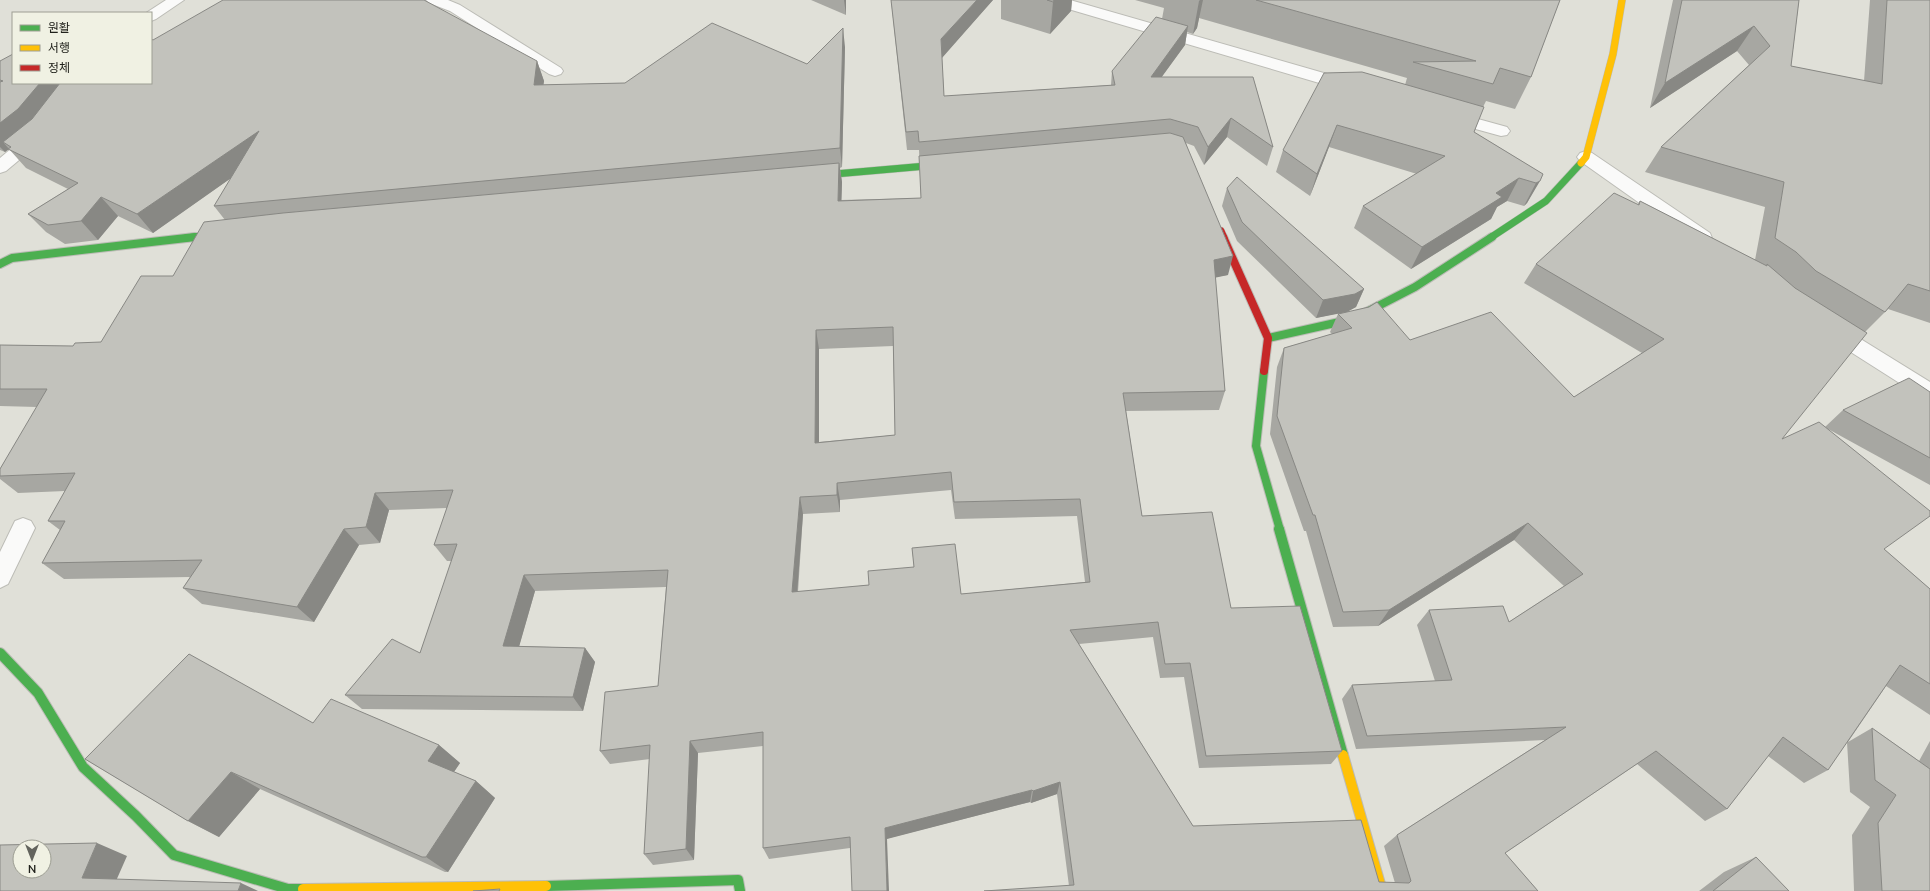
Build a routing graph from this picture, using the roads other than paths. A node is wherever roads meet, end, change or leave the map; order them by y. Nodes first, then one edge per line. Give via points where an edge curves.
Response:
1 (176, 0) edge
2 (434, 0) edge
3 (1053, 0) edge
4 (1622, 0) edge
5 (152, 15) edge
6 (555, 71) dead end
7 (1364, 91) edge
8 (1433, 111) edge
9 (50, 122) edge
10 (1501, 131) dead end
11 (1586, 157) junction
12 (961, 163) edge
13 (0, 167) edge
14 (804, 177) edge
15 (1216, 220) edge
16 (233, 232) edge
17 (1715, 246) edge
18 (0, 264) edge
19 (1818, 322) edge
20 (1268, 338) junction
21 (1930, 392) edge
22 (23, 528) dead end
23 (0, 576) edge
24 (0, 653) edge
25 (740, 891) edge
26 (1382, 891) edge

1 - 5 street
2 - 6 street via 455,8
3 - 7 street
4 - 11 street via 1613,54
8 - 10 street
9 - 13 street via 41,133
11 - 17 street
11 - 20 street via 1546,201 1415,287 1353,319
12 - 14 street
15 - 20 street
16 - 18 street via 12,258
19 - 21 street
20 - 26 street via 1256,446
22 - 23 street
24 - 25 street via 38,693 83,767 174,855 288,889 547,886 738,880

